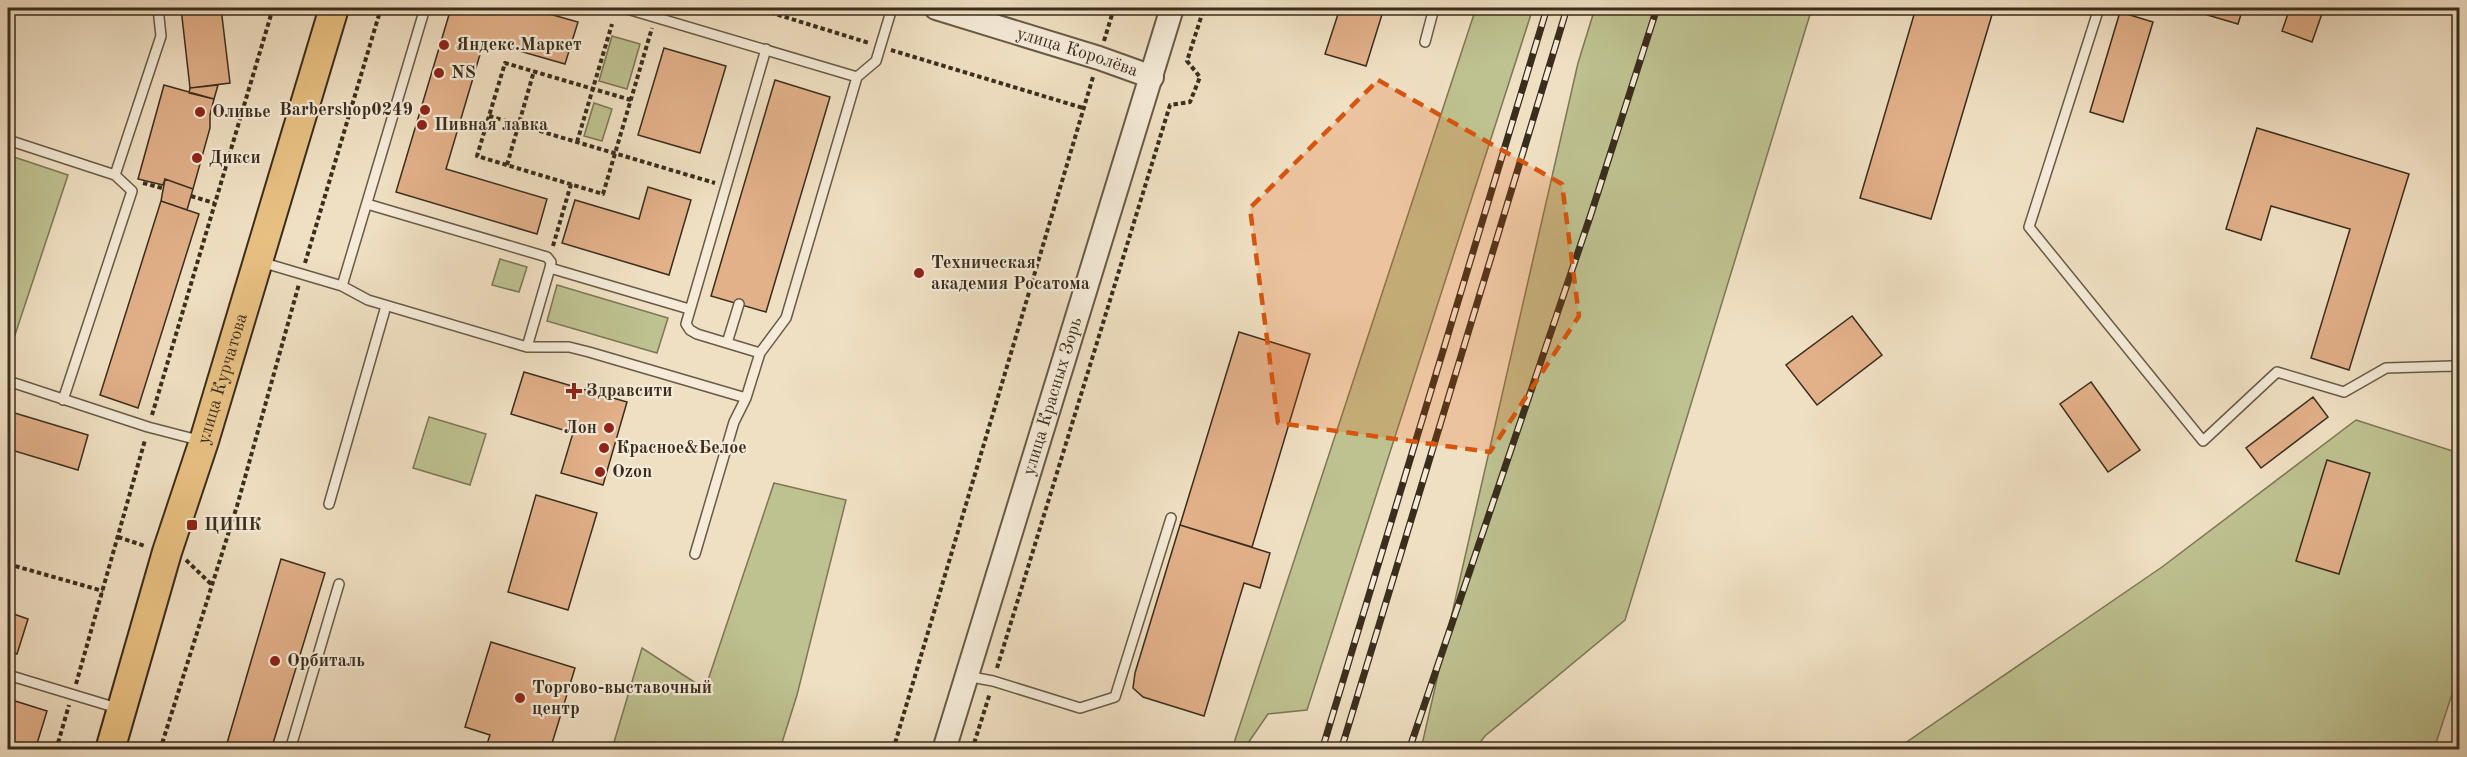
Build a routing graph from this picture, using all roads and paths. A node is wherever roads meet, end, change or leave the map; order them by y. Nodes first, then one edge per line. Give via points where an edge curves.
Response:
1 (158, 8) edge
2 (273, 8) edge
3 (334, 8) edge
4 (381, 8) edge
5 (425, 8) edge
6 (624, 8) edge
7 (756, 8) edge
8 (892, 8) edge
9 (936, 8) edge
10 (1114, 8) edge
11 (1172, 8) edge
12 (1204, 8) edge
13 (1434, 8) edge
14 (2098, 8) edge
15 (655, 17) junction
16 (612, 24) dead end
17 (1425, 42) dead end
18 (880, 47) junction
19 (766, 49) junction
20 (1100, 58) junction
21 (534, 71) junction
22 (857, 77) junction
23 (1152, 77) junction
24 (593, 89) junction
25 (631, 100) junction
26 (1083, 108) junction
27 (489, 116) junction
28 (519, 125) junction
29 (8, 140) edge
30 (577, 142) junction
31 (615, 154) junction
32 (507, 165) junction
33 (116, 175) junction
34 (571, 184) junction
35 (725, 186) junction
36 (191, 196) dead end
37 (214, 203) junction
38 (367, 204) junction
39 (547, 257) junction
40 (257, 261) junction
41 (550, 268) junction
42 (302, 274) junction
43 (342, 286) junction
44 (739, 304) dead end
45 (386, 306) junction
46 (689, 309) junction
47 (727, 343) junction
48 (527, 347) junction
49 (760, 353) junction
50 (2460, 369) edge
51 (8, 381) edge
52 (746, 398) junction
53 (63, 400) junction
54 (148, 428) junction
55 (204, 441) junction
56 (329, 504) dead end
57 (1171, 518) dead end
58 (695, 554) dead end
59 (8, 564) edge
60 (339, 584) dead end
61 (102, 591) junction
62 (8, 675) edge
63 (966, 676) junction
64 (993, 681) junction
65 (72, 695) junction
66 (122, 710) junction
67 (56, 750) edge
68 (110, 750) edge
69 (160, 750) edge
70 (290, 750) edge
71 (893, 750) edge
72 (944, 750) edge
73 (972, 750) edge

1 - 33 lane via 161,36
2 - 37 path
3 - 40 main road, улица Курчатова
4 - 42 path
5 - 38 lane
6 - 15 lane
7 - 18 path
8 - 18 lane
9 - 20 street, улица Королёва
10 - 20 path
11 - 23 street, улица Красных Зорь
12 - 64 path via 1187,61 1200,78 1190,102 1170,105
13 - 17 lane
14 - 50 lane via 2029,227 2203,441 2277,372 2344,392 2386,368
15 - 19 lane
15 - 25 path
16 - 24 path
18 - 22 lane via 876,61
18 - 26 path
19 - 22 lane
19 - 35 lane
20 - 23 street, улица Королёва
20 - 26 path
21 - 24 path
21 - 27 path via 505,63
21 - 28 path
22 - 49 lane via 786,318
23 - 63 street, улица Красных Зорь
24 - 25 path
24 - 30 path
25 - 31 path
26 - 71 path
27 - 28 path
27 - 32 path via 477,156
28 - 30 path
28 - 32 path
29 - 33 lane
30 - 31 path
31 - 34 path via 603,194
31 - 35 path
32 - 34 path
33 - 53 lane via 132,191
34 - 39 path
35 - 46 lane
36 - 37 path
37 - 54 path
38 - 39 lane
38 - 43 lane
39 - 41 lane
40 - 42 lane
40 - 55 main road, улица Курчатова
41 - 46 lane
41 - 48 lane
42 - 43 lane
42 - 69 path via 227,541
43 - 45 lane
44 - 47 lane
45 - 48 lane
45 - 56 lane
46 - 47 lane via 686,324 690,330
47 - 49 lane
48 - 52 lane via 569,347
49 - 52 lane
51 - 53 lane
52 - 58 lane via 734,422
53 - 54 lane
54 - 55 lane
54 - 61 path
55 - 66 main road, улица Курчатова via 167,552
57 - 64 lane via 1115,697 1080,708
59 - 61 path
60 - 70 lane
61 - 65 path
62 - 65 lane
63 - 64 lane
63 - 72 street, улица Красных Зорь
64 - 73 path
65 - 66 lane
65 - 67 path
66 - 68 main road, улица Курчатова

